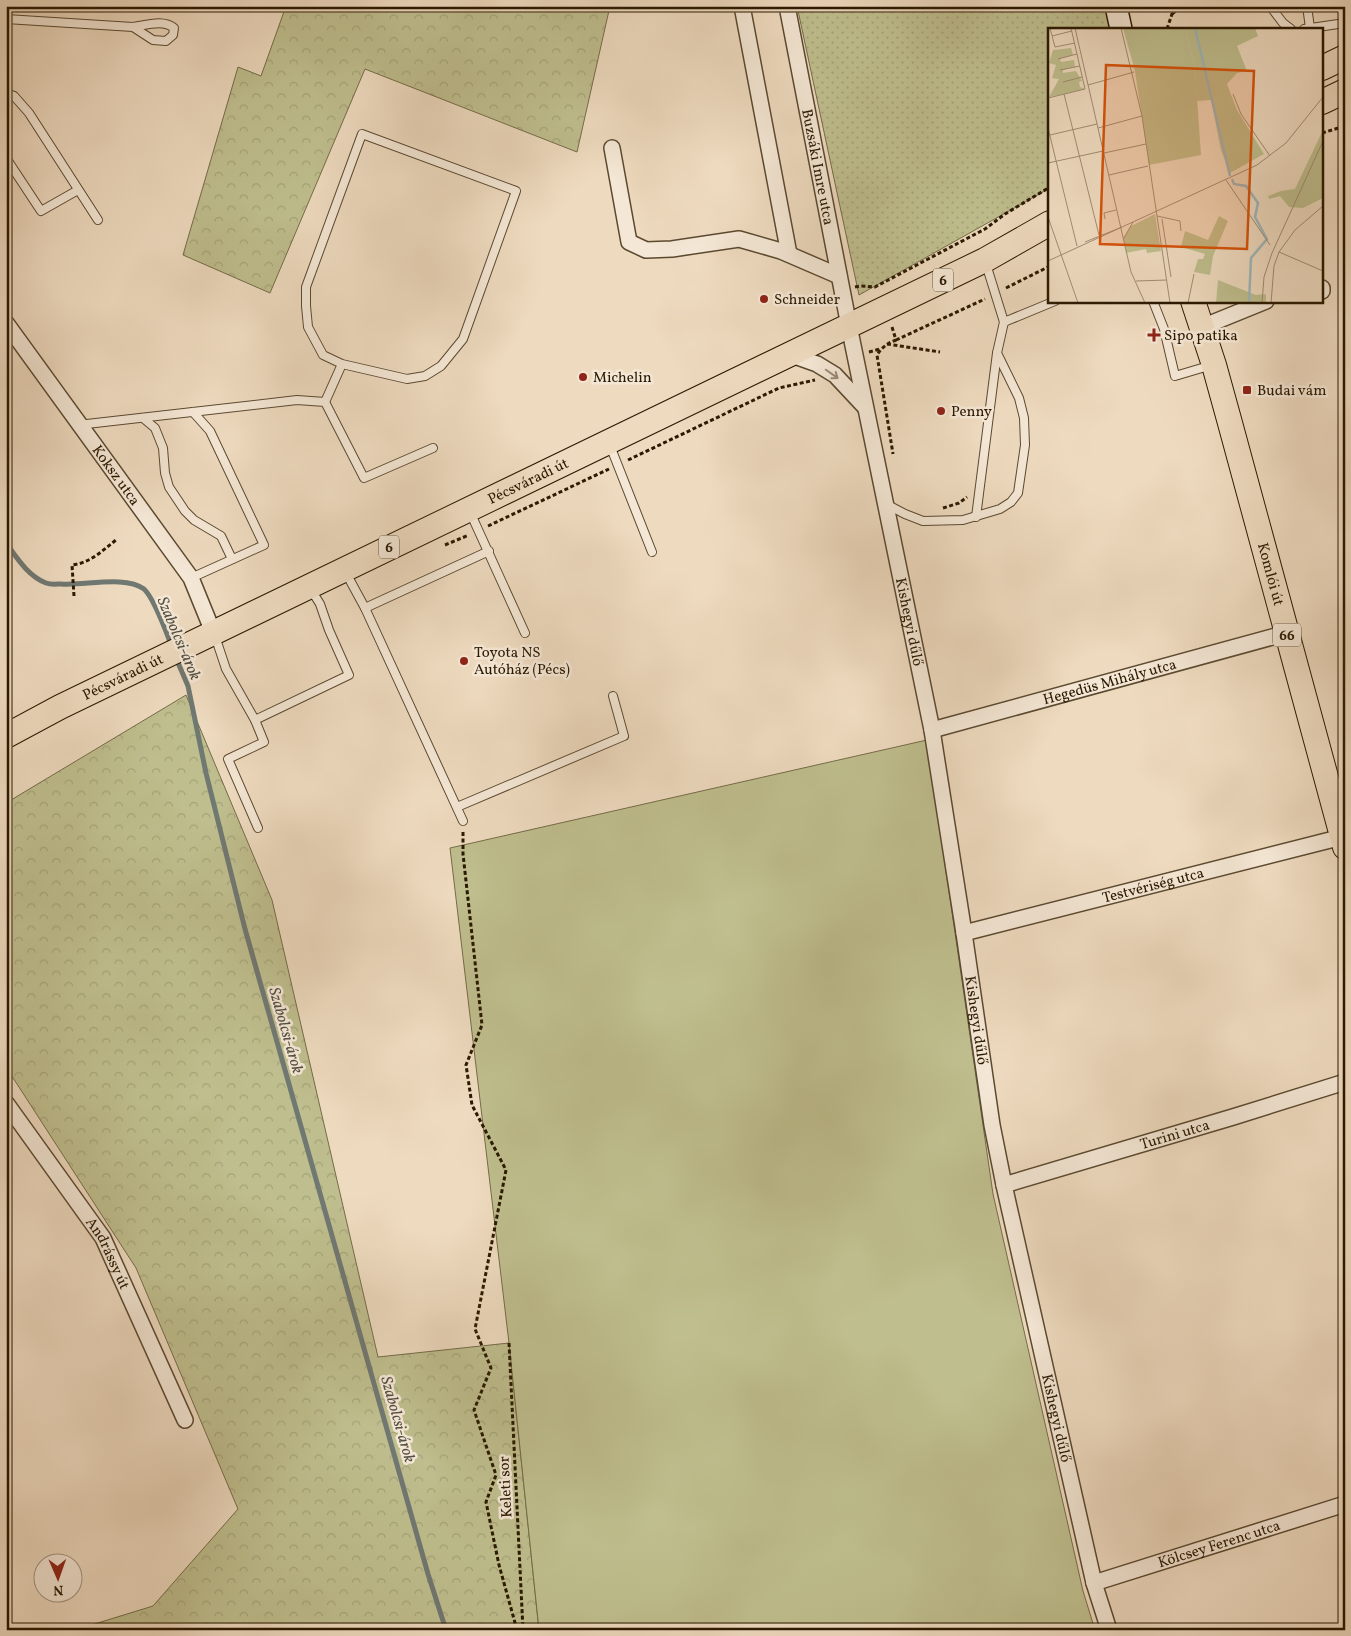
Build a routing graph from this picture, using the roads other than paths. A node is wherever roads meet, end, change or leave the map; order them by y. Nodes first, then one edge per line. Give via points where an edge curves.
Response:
1 (742, 6) edge
2 (787, 6) edge
3 (1116, 6) edge
4 (1270, 6) edge
5 (1307, 6) edge
6 (6, 19) edge
7 (1345, 23) edge
8 (133, 27) junction
9 (1121, 28) edge
10 (1290, 28) edge
11 (1310, 28) edge
12 (1345, 57) edge
13 (1324, 67) edge
14 (1345, 91) edge
15 (6, 93) edge
16 (1324, 101) edge
17 (612, 148) dead end
18 (6, 158) edge
19 (78, 190) junction
20 (98, 220) dead end
21 (1047, 224) edge
22 (789, 254) junction
23 (985, 260) junction
24 (839, 276) junction
25 (1053, 302) edge
26 (1153, 302) edge
27 (1193, 302) edge
28 (1264, 302) edge
29 (1004, 322) junction
30 (6, 324) edge
31 (848, 326) junction
32 (1202, 327) junction
33 (997, 353) junction
34 (789, 354) junction
35 (342, 364) junction
36 (1214, 365) junction
37 (325, 402) junction
38 (865, 407) junction
39 (192, 412) junction
40 (143, 418) junction
41 (78, 425) junction
42 (608, 442) junction
43 (433, 448) dead end
44 (886, 504) junction
45 (469, 508) junction
46 (976, 517) junction
47 (489, 551) junction
48 (652, 552) dead end
49 (232, 559) junction
50 (344, 569) junction
51 (191, 578) junction
52 (309, 586) junction
53 (365, 608) junction
54 (213, 632) junction
55 (525, 633) dead end
56 (1287, 633) junction
57 (613, 696) dead end
58 (255, 720) junction
59 (932, 730) junction
60 (6, 736) edge
61 (456, 807) junction
62 (463, 821) road end
63 (258, 828) dead end
64 (1343, 842) edge
65 (964, 933) junction
66 (1345, 1082) edge
67 (6, 1102) edge
68 (1004, 1185) junction
69 (185, 1420) dead end
70 (1345, 1504) edge
71 (1094, 1583) junction
72 (1109, 1630) edge

1 - 22 street
2 - 24 street, Buzsáki Imre utca
3 - 9 main road
4 - 10 lane
5 - 11 lane
6 - 8 lane
7 - 11 lane
8 - 8 lane via 170,24 174,28 173,35 166,41 153,40
12 - 13 main road
14 - 16 main road
15 - 19 lane via 14,96 29,113
17 - 22 street via 629,242 646,250 739,239
18 - 19 lane via 41,211
19 - 20 lane
21 - 23 main road, Pécsváradi út / 6
22 - 24 street
23 - 29 lane
23 - 31 main road, Pécsváradi út / 6 via 879,298
24 - 31 street, Buzsáki Imre utca
25 - 29 lane
26 - 36 lane via 1164,329 1175,376
27 - 32 main road, Komlói út / 66
28 - 32 street
29 - 33 lane
30 - 41 street, Koksz utca
31 - 34 main road, Pécsváradi út / 6
31 - 38 street, Kishegyi dűlő
32 - 36 main road, Komlói út / 66
33 - 46 lane
33 - 46 lane via 1019,398 1026,445 1018,493 1000,509
34 -> 38 street via 831,373
34 - 42 main road, Pécsváradi út / 6
35 - 35 lane via 407,379 425,376 440,366 463,339 516,191 362,134 306,287 308,327 323,354
35 - 37 lane
36 - 56 main road, Komlói út / 66
37 - 39 lane via 297,400
37 - 43 lane via 364,478
38 - 44 street, Kishegyi dűlő
39 - 40 lane
39 - 49 lane via 210,431 264,545
40 - 41 lane
40 - 49 lane via 155,428 163,448 169,487 184,512 221,536
41 - 51 street, Koksz utca
42 - 45 main road, Pécsváradi út / 6
42 - 48 lane
44 - 46 lane via 923,521
44 - 59 street, Kishegyi dűlő
45 - 47 lane
45 - 50 main road, Pécsváradi út / 6
47 - 53 lane
47 - 55 lane
49 - 51 lane
50 - 52 main road, Pécsváradi út / 6
50 - 53 lane
51 - 54 street, Koksz utca
52 - 54 main road, Pécsváradi út / 6
52 - 58 lane via 320,604 349,675
53 - 61 lane
54 - 58 lane via 226,669
54 - 60 main road, Pécsváradi út / 6 via 60,706
56 - 59 street, Hegedüs Mihály utca
56 - 64 main road, Komlói út / 66
57 - 61 lane via 624,736
58 - 63 lane via 264,742 228,759
59 - 65 street, Kishegyi dűlő
61 - 62 lane
64 - 65 street, Testvériség utca
65 - 68 street, Kishegyi dűlő
66 - 68 street, Turini utca
67 - 69 street, Andrássy út via 103,1238
68 - 71 street, Kishegyi dűlő
70 - 71 street, Kölcsey Ferenc utca
71 - 72 street, Kishegyi dűlő

